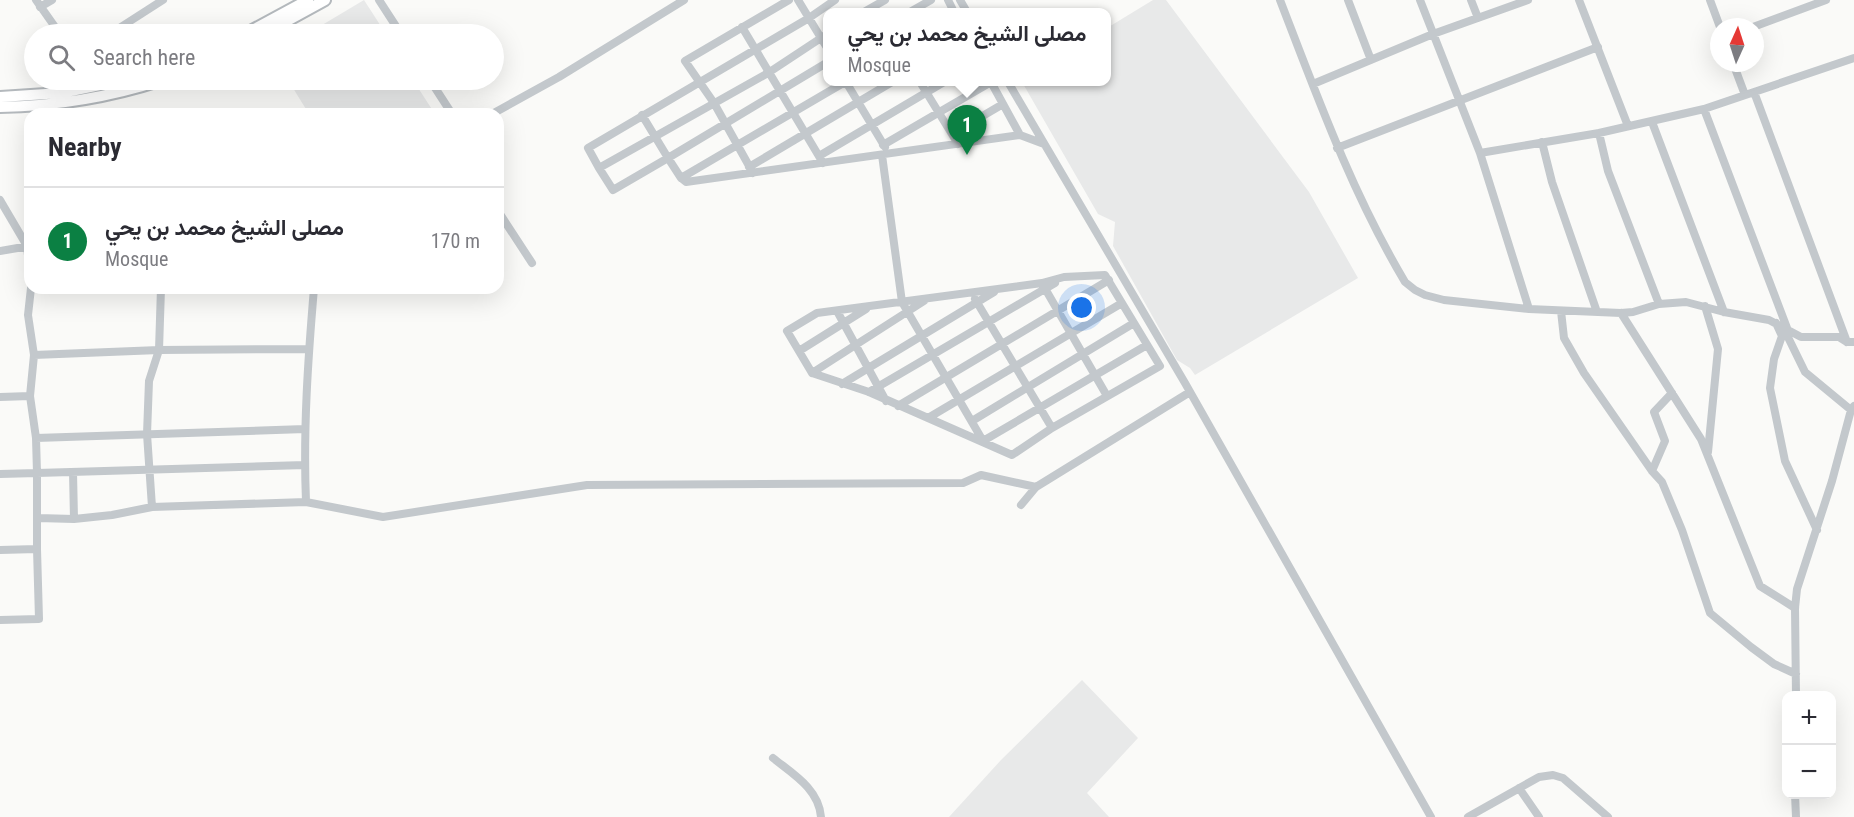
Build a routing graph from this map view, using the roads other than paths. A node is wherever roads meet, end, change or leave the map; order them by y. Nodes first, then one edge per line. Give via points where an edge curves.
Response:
1 (52, 0) edge
2 (164, 0) edge
3 (308, 0) edge
4 (325, 0) edge
5 (379, 0) edge
6 (684, 0) edge
7 (789, 0) edge
8 (798, 0) edge
9 (885, 0) edge
10 (931, 0) edge
11 (1280, 0) edge
12 (1348, 0) edge
13 (1420, 0) edge
14 (1471, 0) edge
15 (1528, 0) edge
16 (1579, 0) edge
17 (1710, 0) edge
18 (1826, 0) edge
19 (38, 4) edge
20 (875, 6) edge
21 (823, 8) edge
22 (917, 8) edge
23 (809, 18) junction
24 (1478, 18) junction
25 (1717, 18) edge
26 (1764, 23) edge
27 (53, 24) edge
28 (126, 24) edge
29 (264, 24) edge
30 (281, 24) edge
31 (395, 24) edge
32 (742, 27) junction
33 (1433, 34) junction
34 (823, 35) edge
35 (823, 37) edge
36 (1598, 47) junction
37 (755, 50) junction
38 (1854, 58) edge
39 (1371, 60) junction
40 (823, 65) edge
41 (768, 72) junction
42 (1736, 72) edge
43 (699, 82) junction
44 (1313, 84) junction
45 (838, 86) edge
46 (849, 86) edge
47 (884, 86) edge
48 (923, 86) edge
49 (936, 86) edge
50 (983, 86) edge
51 (994, 86) edge
52 (1011, 86) edge
53 (76, 90) edge
54 (130, 90) edge
55 (436, 90) edge
56 (779, 91) junction
57 (926, 92) junction
58 (1754, 92) junction
59 (1745, 95) junction
60 (0, 98) edge
61 (1459, 101) junction
62 (714, 102) junction
63 (858, 102) junction
64 (1003, 104) junction
65 (0, 107) edge
66 (448, 108) edge
67 (503, 108) edge
68 (1704, 109) junction
69 (939, 112) junction
70 (792, 113) junction
71 (642, 115) junction
72 (1652, 122) junction
73 (724, 123) junction
74 (871, 124) junction
75 (1628, 126) junction
76 (1599, 133) junction
77 (805, 134) junction
78 (952, 134) junction
79 (656, 135) junction
80 (1020, 135) junction
81 (1542, 142) junction
82 (958, 144) junction
83 (1044, 144) junction
84 (883, 145) junction
85 (736, 146) junction
86 (1337, 148) junction
87 (1480, 153) junction
88 (885, 154) junction
89 (668, 158) junction
90 (821, 159) junction
91 (599, 168) junction
92 (751, 170) junction
93 (681, 178) junction
94 (0, 200) edge
95 (504, 220) edge
96 (24, 239) edge
97 (24, 247) edge
98 (0, 251) edge
99 (532, 263) dead end
100 (1109, 280) junction
101 (1043, 286) junction
102 (998, 289) junction
103 (972, 293) junction
104 (30, 294) edge
105 (161, 294) edge
106 (314, 294) edge
107 (928, 299) junction
108 (902, 302) junction
109 (977, 302) junction
110 (1122, 303) junction
111 (1659, 304) junction
112 (869, 306) junction
113 (1705, 306) junction
114 (1529, 309) junction
115 (837, 310) junction
116 (1561, 310) junction
117 (908, 311) junction
118 (1058, 311) junction
119 (1597, 312) junction
120 (1724, 312) junction
121 (1621, 313) junction
122 (989, 322) junction
123 (843, 323) junction
124 (1134, 323) junction
125 (1782, 326) junction
126 (1071, 334) junction
127 (922, 336) junction
128 (1850, 342) edge
129 (1002, 344) junction
130 (855, 345) junction
131 (1147, 345) junction
132 (309, 349) junction
133 (159, 350) junction
134 (799, 351) junction
135 (933, 354) junction
136 (1083, 354) junction
137 (34, 355) junction
138 (1015, 366) junction
139 (868, 368) junction
140 (812, 373) junction
141 (1095, 375) junction
142 (946, 377) junction
143 (842, 384) junction
144 (878, 387) junction
145 (1027, 387) junction
146 (869, 392) junction
147 (1190, 392) junction
148 (1672, 393) junction
149 (30, 396) junction
150 (1107, 396) junction
151 (0, 397) edge
152 (959, 399) junction
153 (887, 402) junction
154 (898, 406) junction
155 (1039, 407) junction
156 (1853, 408) edge
157 (928, 418) junction
158 (972, 420) junction
159 (1052, 428) junction
160 (305, 429) junction
161 (147, 434) junction
162 (36, 438) junction
163 (983, 441) junction
164 (1708, 453) junction
165 (305, 465) junction
166 (148, 469) junction
167 (1652, 471) junction
168 (73, 472) junction
169 (37, 473) junction
170 (0, 474) edge
171 (1036, 487) junction
172 (306, 501) junction
173 (1021, 505) dead end
174 (152, 507) junction
175 (38, 518) junction
176 (74, 519) junction
177 (1817, 530) junction
178 (37, 549) junction
179 (0, 550) edge
180 (1795, 608) junction
181 (0, 620) edge
182 (1796, 674) junction
183 (1796, 691) edge
184 (773, 758) dead end
185 (1519, 788) junction
186 (1795, 799) edge
187 (821, 817) edge
188 (1431, 817) edge
189 (1468, 817) edge
190 (1539, 817) edge
191 (1608, 817) edge
192 (1796, 817) edge

1 - 19 street
2 - 28 street
3 - 29 highway
4 - 30 highway
5 - 31 street
6 - 67 street
7 - 32 street
8 - 23 street
9 - 20 street
10 - 22 street
11 - 44 street
12 - 39 street
13 - 33 street
14 - 24 street
15 - 24 street
16 - 36 street
17 - 25 street
18 - 26 street
19 - 27 street
21 - 23 street
23 - 34 street
23 - 37 street
24 - 33 street
32 - 37 street
32 - 43 street via 685,61
33 - 39 street
33 - 61 street
35 - 41 street
36 - 61 street
36 - 75 street
37 - 41 street
37 - 43 street
38 - 58 street
39 - 44 street
40 - 56 street
41 - 56 street
41 - 62 street
42 - 59 street
43 - 62 street
43 - 71 street
44 - 86 street
45 - 70 street
46 - 63 street
47 - 63 street
48 - 57 street
49 - 57 street
50 - 69 street
51 - 64 street
52 - 83 street
53 - 60 highway
54 - 65 highway via 90,99
55 - 66 street
56 - 70 street
56 - 73 street
57 - 69 street
57 - 74 street
58 - 59 street
58 - 128 street
59 - 68 street
61 - 86 street
61 - 87 street
62 - 73 street
62 - 79 street
63 - 74 street
63 - 77 street
64 - 78 street
64 - 80 street
68 - 72 street
68 - 125 street
69 - 78 street
69 - 84 street
70 - 77 street
70 - 85 street
71 - 79 street
71 - 91 street via 588,148
72 - 75 street
72 - 120 street
73 - 85 street
73 - 89 street
74 - 84 street
74 - 90 street
75 - 76 street
76 - 81 street
76 - 111 street via 1608,171
77 - 90 street
77 - 92 street
78 - 82 street
79 - 89 street
79 - 91 street
80 - 82 street
80 - 83 street
81 - 87 street
81 - 119 street
82 - 88 street
83 - 147 street
84 - 88 street
85 - 92 street
85 - 93 street
86 - 114 street via 1387,251 1415,290 1444,300
87 - 114 street
88 - 90 street
88 - 108 street
89 - 91 street via 614,190
89 - 93 street
90 - 92 street
92 - 93 street via 686,182
94 - 96 street
95 - 99 street
97 - 98 street
100 - 101 street via 1106,275 1064,277
100 - 110 street
100 - 118 street
101 - 102 street
101 - 118 street
101 - 122 street
102 - 103 street
102 - 109 street
103 - 107 street
103 - 109 street
104 - 137 street via 28,315
105 - 133 street
106 - 132 street
107 - 108 street
107 - 117 street
108 - 112 street
108 - 117 street
109 - 122 street
109 - 127 street
110 - 124 street
110 - 126 street
111 - 113 street via 1686,302
111 - 121 street
112 - 115 street
112 - 123 street
113 - 120 street
113 - 164 street via 1718,349
114 - 116 street
115 - 123 street
115 - 134 street via 817,313 787,331
116 - 119 street
116 - 167 street via 1564,338
117 - 127 street
117 - 130 street
118 - 126 street
118 - 129 street
119 - 121 street
120 - 125 street
121 - 148 street
122 - 129 street
122 - 135 street
123 - 130 street
123 - 134 street
124 - 131 street
124 - 136 street
125 - 128 street via 1801,337 1839,337
125 - 156 street via 1805,372
125 - 177 street via 1770,388 1785,461
126 - 136 street
126 - 138 street
127 - 135 street
127 - 139 street
129 - 138 street
129 - 142 street
130 - 139 street
130 - 140 street
131 - 141 street
131 - 150 street via 1160,366
132 - 133 street
132 - 160 street
133 - 137 street
133 - 161 street via 149,381
134 - 140 street
135 - 142 street
135 - 144 street
136 - 141 street
136 - 145 street
137 - 149 street
138 - 145 street
138 - 152 street
139 - 143 street
139 - 144 street
140 - 143 street
141 - 150 street
141 - 155 street
142 - 152 street
142 - 154 street
143 - 146 street
144 - 146 street
144 - 153 street
145 - 155 street
145 - 158 street
146 - 153 street
147 - 171 street
147 - 188 street
148 - 164 street
148 - 167 street via 1654,412 1665,441
149 - 151 street
149 - 162 street
150 - 159 street
152 - 157 street
152 - 158 street
153 - 154 street
154 - 157 street
155 - 159 street
155 - 163 street
156 - 177 street
157 - 163 street
158 - 163 street
159 - 163 street via 1012,455
160 - 161 street
160 - 165 street
161 - 162 street
161 - 166 street
162 - 169 street
164 - 180 street via 1760,586
165 - 166 street
165 - 172 street
166 - 168 street
166 - 174 street
167 - 182 street via 1662,482 1682,530 1710,613 1774,664
168 - 169 street
168 - 176 street
169 - 170 street
169 - 175 street
171 - 172 street via 981,475 963,483 587,485 383,517
171 - 173 street
172 - 174 street
174 - 176 street
175 - 176 street
175 - 178 street
177 - 180 street via 1797,589
178 - 179 street
178 - 181 street via 39,619
180 - 182 street
182 - 183 street
184 - 187 street via 816,796
185 - 189 street
185 - 190 street
185 - 191 street via 1539,777 1563,778
186 - 192 street

